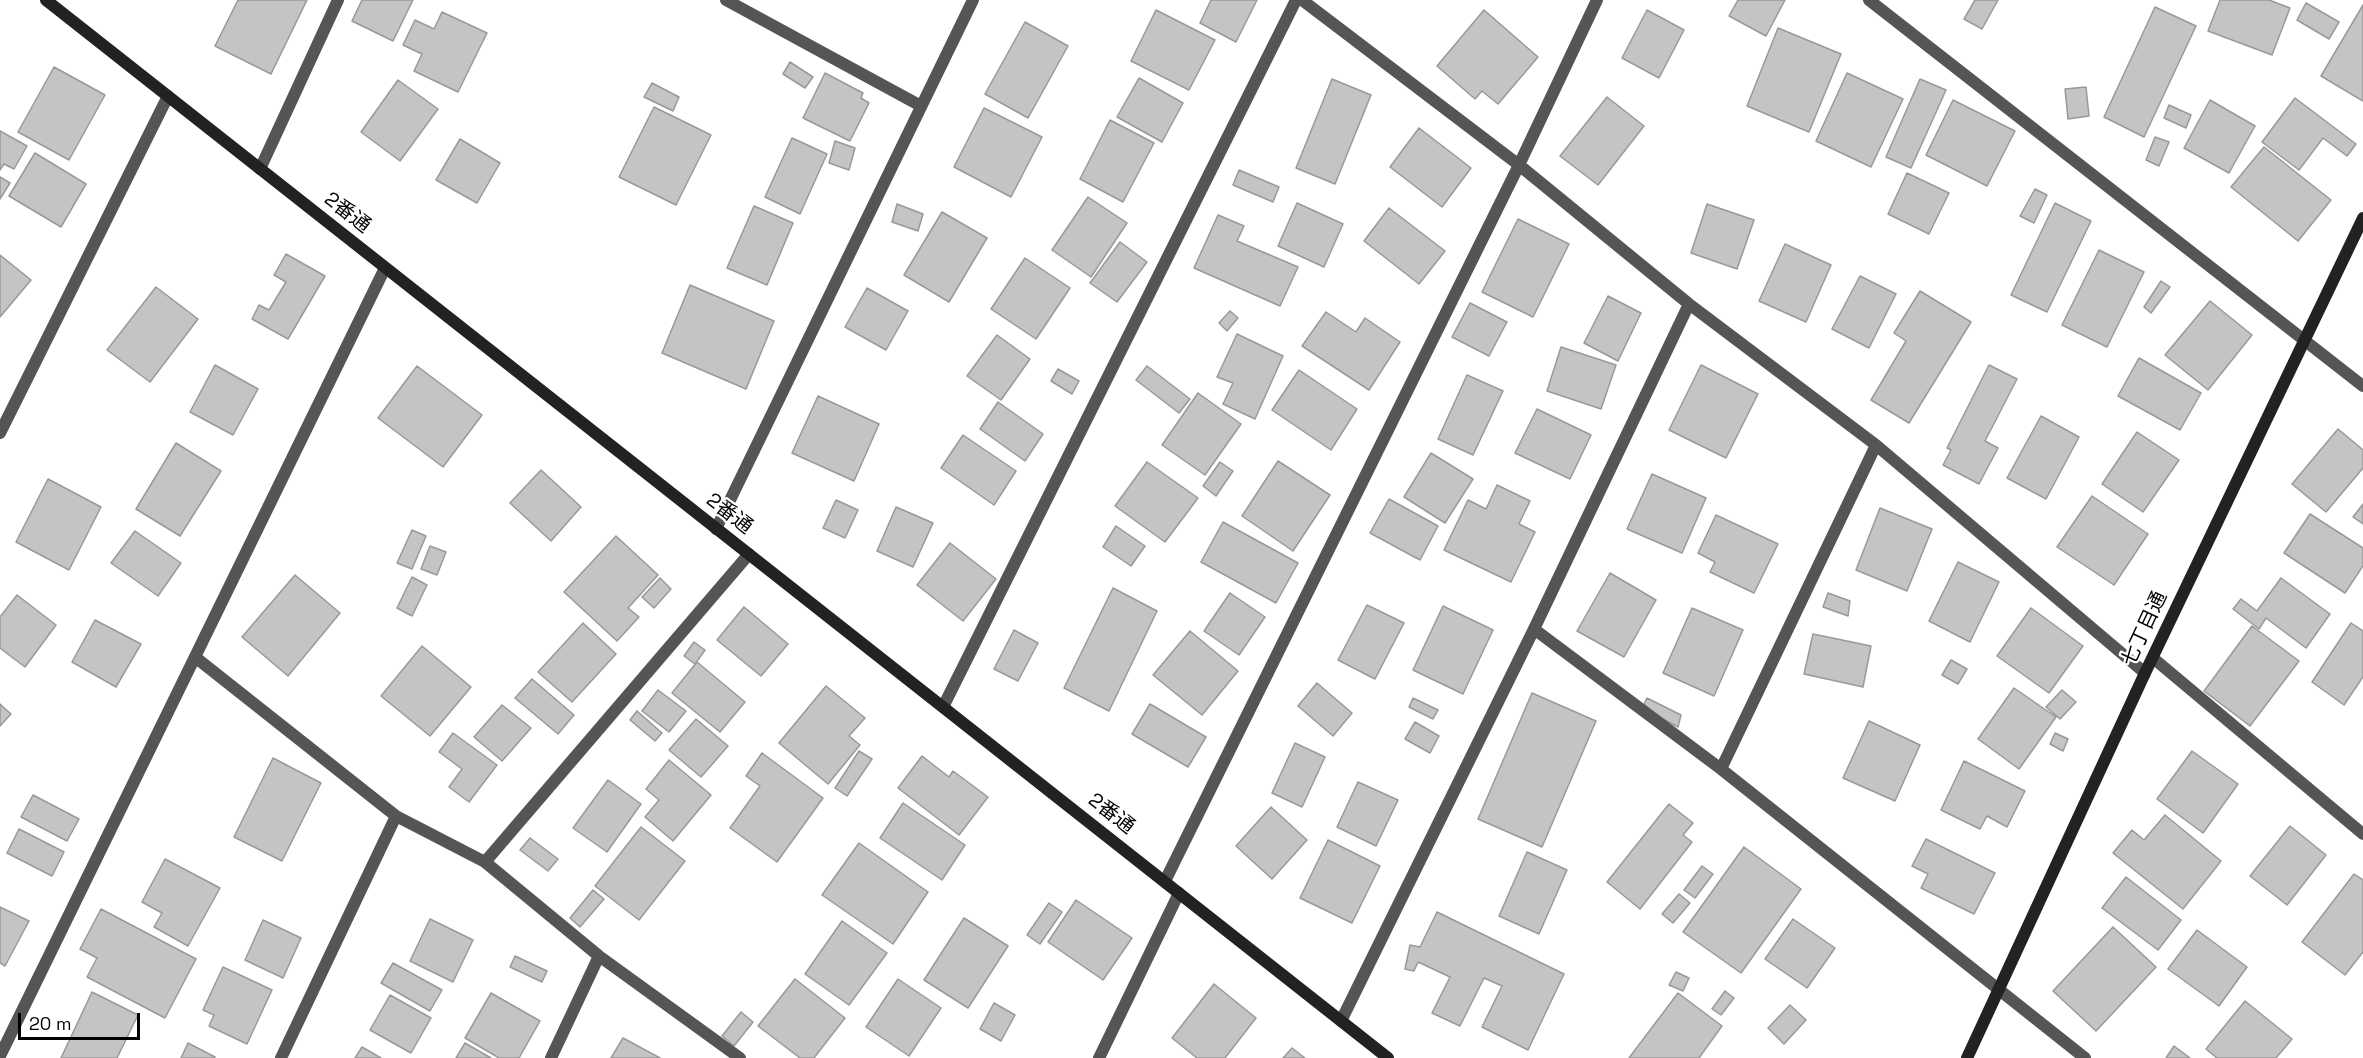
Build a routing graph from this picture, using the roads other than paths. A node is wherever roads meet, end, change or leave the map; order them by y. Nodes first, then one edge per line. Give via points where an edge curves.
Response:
1 (46, 0) edge
2 (339, 0) edge
3 (726, 0) edge
4 (973, 0) edge
5 (1296, 0) edge
6 (1302, 0) edge
7 (1597, 0) edge
8 (1869, 0) edge
9 (168, 96) junction
10 (921, 106) junction
11 (1519, 165) junction
12 (260, 169) junction
13 (2363, 218) edge
14 (385, 268) junction
15 (1689, 304) junction
16 (2305, 340) junction
17 (2363, 386) edge
18 (0, 433) edge
19 (1876, 445) junction
20 (716, 528) junction
21 (748, 554) junction
22 (1534, 629) junction
23 (195, 657) junction
24 (2153, 658) junction
25 (2145, 674) junction
26 (943, 707) junction
27 (1721, 769) junction
28 (396, 816) junction
29 (2363, 834) edge
30 (485, 862) junction
31 (1165, 881) junction
32 (1179, 893) junction
33 (599, 956) junction
34 (2000, 991) junction
35 (1341, 1021) junction
36 (0, 1056) edge
37 (281, 1058) edge
38 (551, 1058) edge
39 (740, 1058) edge
40 (1099, 1058) edge
41 (1388, 1058) edge
42 (1967, 1058) edge
43 (2085, 1058) edge

1 - 9 street, 2番通
2 - 12 street
3 - 10 street
4 - 10 street
5 - 26 street
6 - 11 street
7 - 11 street
8 - 16 street
9 - 12 street, 2番通
9 - 18 street
10 - 20 street
11 - 15 street
11 - 31 street
12 - 14 street, 2番通
13 - 16 street, 七丁目通
14 - 20 street, 2番通
14 - 23 street
15 - 19 street
15 - 22 street
16 - 17 street
16 - 24 street, 七丁目通
19 - 25 street
19 - 27 street
20 - 21 street, 2番通
21 - 26 street, 2番通
21 - 30 street
22 - 27 street
22 - 35 street
23 - 28 street
23 - 36 street
24 - 25 street, 七丁目通
24 - 29 street
25 - 34 street, 七丁目通
26 - 31 street, 2番通
27 - 34 street
28 - 30 street
28 - 37 street
30 - 33 street
31 - 32 street, 2番通
32 - 35 street, 2番通
32 - 40 street
33 - 38 street
33 - 39 street
34 - 42 street, 七丁目通
34 - 43 street
35 - 41 street, 2番通

